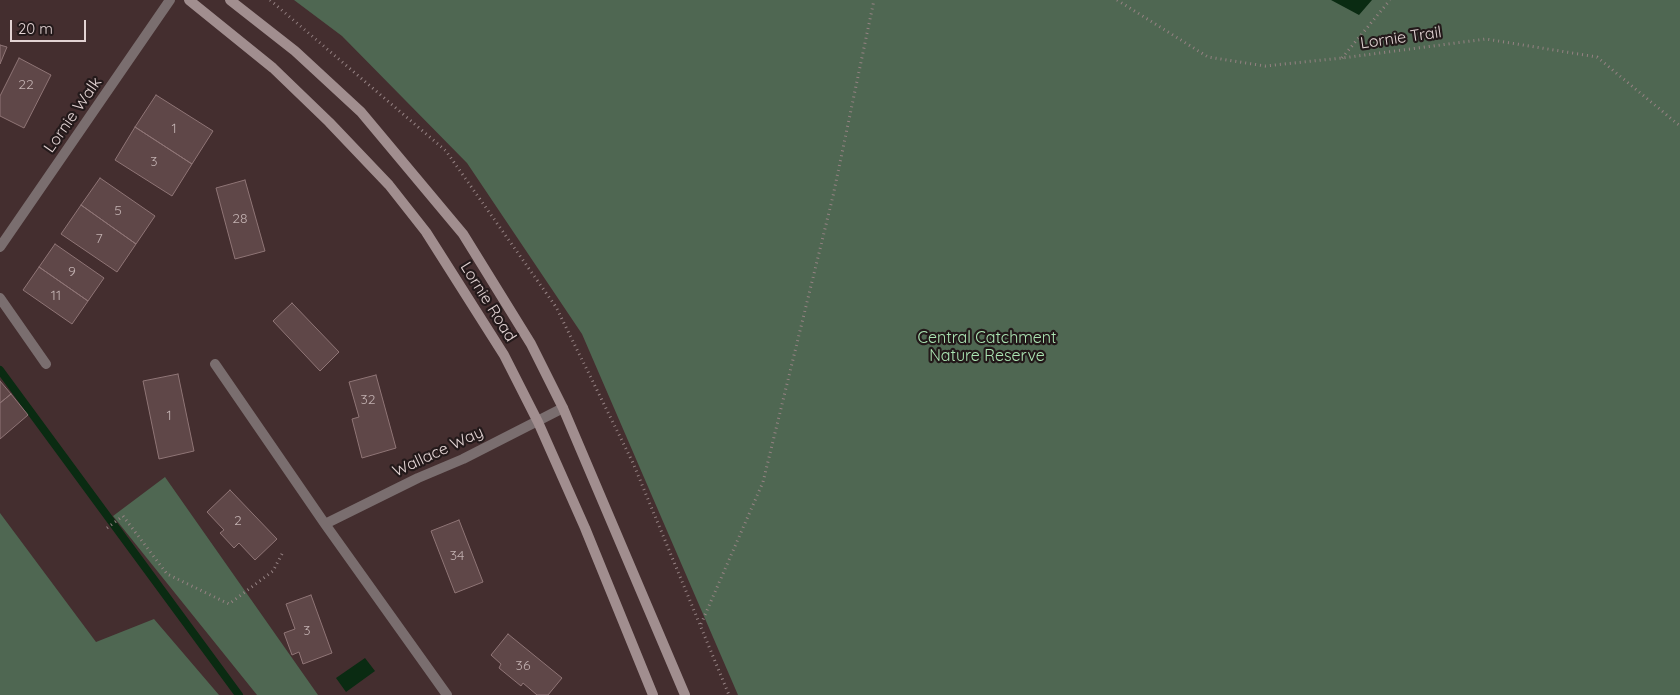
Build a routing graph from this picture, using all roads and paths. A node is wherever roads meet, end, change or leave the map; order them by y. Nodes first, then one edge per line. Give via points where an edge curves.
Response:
1 (170, 0) edge
2 (190, 0) edge
3 (230, 0) edge
4 (874, 0) edge
5 (1117, 0) edge
6 (1390, 0) edge
7 (1342, 58) junction
8 (1680, 126) edge
9 (0, 246) edge
10 (0, 298) edge
11 (46, 364) dead end
12 (215, 364) dead end
13 (564, 408) junction
14 (538, 422) junction
15 (325, 524) junction
16 (107, 528) dead end
17 (283, 552) dead end
18 (700, 624) dead end
19 (447, 695) edge
20 (653, 695) edge
21 (685, 695) edge

1 - 9 street, Lornie Walk
2 - 14 street, Lornie Road via 273,68 389,185 426,232 473,304 504,355
3 - 13 street, Lornie Road via 296,51 361,112 463,234 531,344
4 - 18 path via 833,196 763,482
5 - 7 path, Lornie Trail via 1208,57 1265,66
6 - 7 path
7 - 8 path, Lornie Trail via 1486,39 1597,57
10 - 11 street
12 - 15 street
13 - 14 street, Wallace Way
13 - 21 street, Lornie Road
14 - 15 street, Wallace Way
14 - 20 street, Lornie Road
15 - 19 street
16 - 17 path via 124,516 167,574 229,604 273,571

